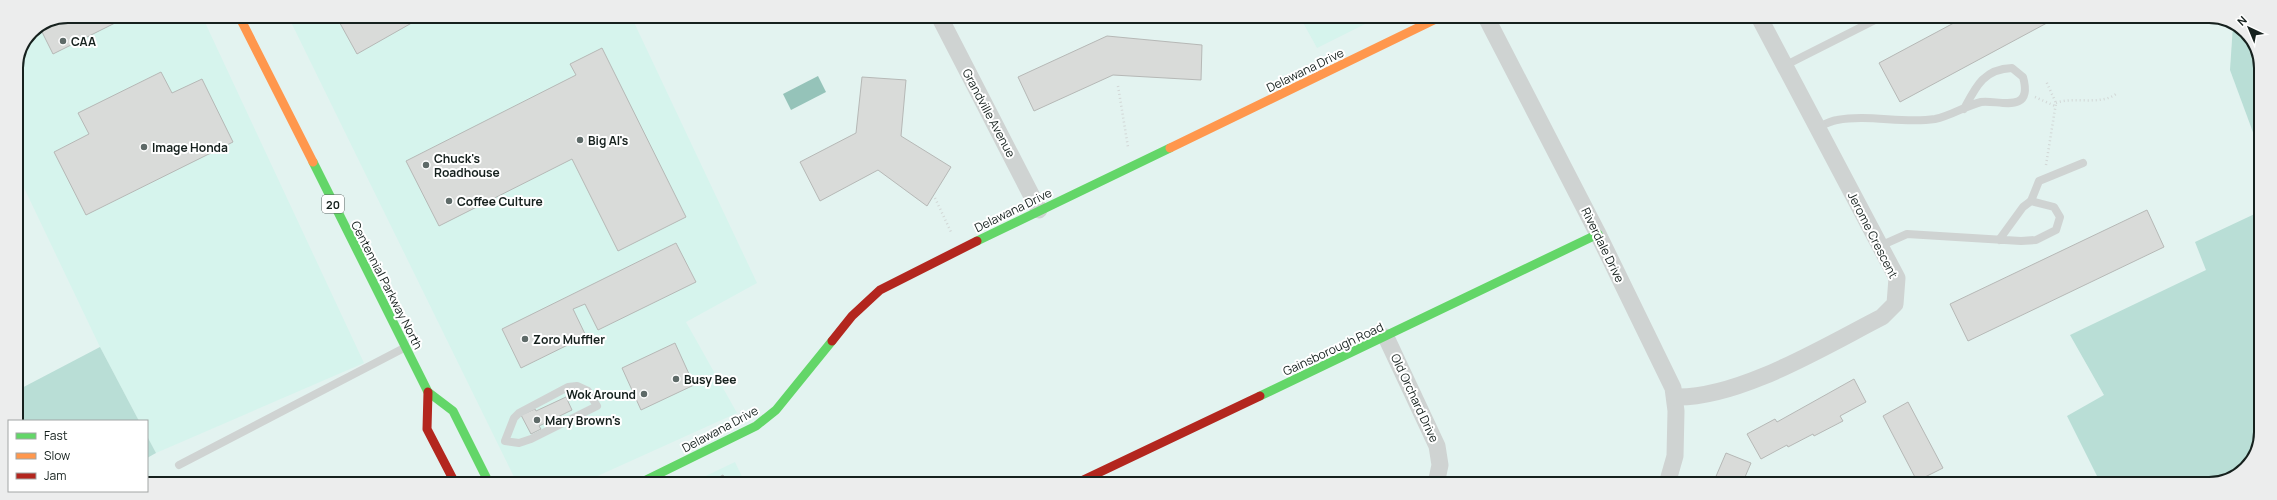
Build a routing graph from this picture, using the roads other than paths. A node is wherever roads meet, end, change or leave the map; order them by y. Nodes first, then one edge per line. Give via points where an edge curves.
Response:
1 (243, 23) edge
2 (943, 23) edge
3 (1428, 23) edge
4 (1489, 23) edge
5 (1762, 23) edge
6 (1869, 23) edge
7 (1784, 66) junction
8 (1964, 109) junction
9 (1817, 128) junction
10 (2082, 162) dead end
11 (2031, 201) junction
12 (1039, 210) junction
13 (1598, 234) junction
14 (1999, 240) junction
15 (1880, 246) junction
16 (1386, 337) junction
17 (405, 347) junction
18 (428, 392) junction
19 (1675, 397) junction
20 (519, 443) joint
21 (180, 465) dead end
22 (452, 477) edge
23 (486, 477) edge
24 (652, 477) edge
25 (1092, 477) edge
26 (1437, 477) edge
27 (1669, 477) edge

1 - 17 street, Centennial Parkway North / 20
2 - 12 street, Grandville Avenue
3 - 12 street, Delawana Drive
4 - 13 street, Riverdale Drive
5 - 7 street, Jerome Crescent
6 - 7 lane
7 - 9 street, Jerome Crescent
8 - 8 lane via 1982,102 2010,105 2021,98 2025,84 2018,72 2012,68 2000,69 1985,77 1975,88
8 - 9 lane via 1933,119 1835,120
9 - 15 street, Jerome Crescent
10 - 11 lane via 2040,181
11 - 14 lane via 2023,207
11 - 14 lane via 2054,207 2060,217 2056,230 2036,240
12 - 24 street, Delawana Drive via 880,290 852,316 776,410 756,426
13 - 16 street, Gainsborough Road
13 - 19 street, Riverdale Drive via 1673,388
14 - 15 lane via 1907,234
15 - 19 street, Jerome Crescent via 1897,278 1895,304 1882,317 1755,381 1704,395
16 - 25 street, Gainsborough Road
16 - 26 street, Old Orchard Drive via 1437,446 1440,465
17 - 18 street, Centennial Parkway North / 20
17 - 21 lane
18 - 22 street, Centennial Parkway North / 20 via 427,428
18 - 23 street, Centennial Parkway North / 20 via 453,411
19 - 27 street, Riverdale Drive via 1675,456
20 - 20 lane via 597,406 588,391 577,386 568,387 519,413 514,418 504,441

